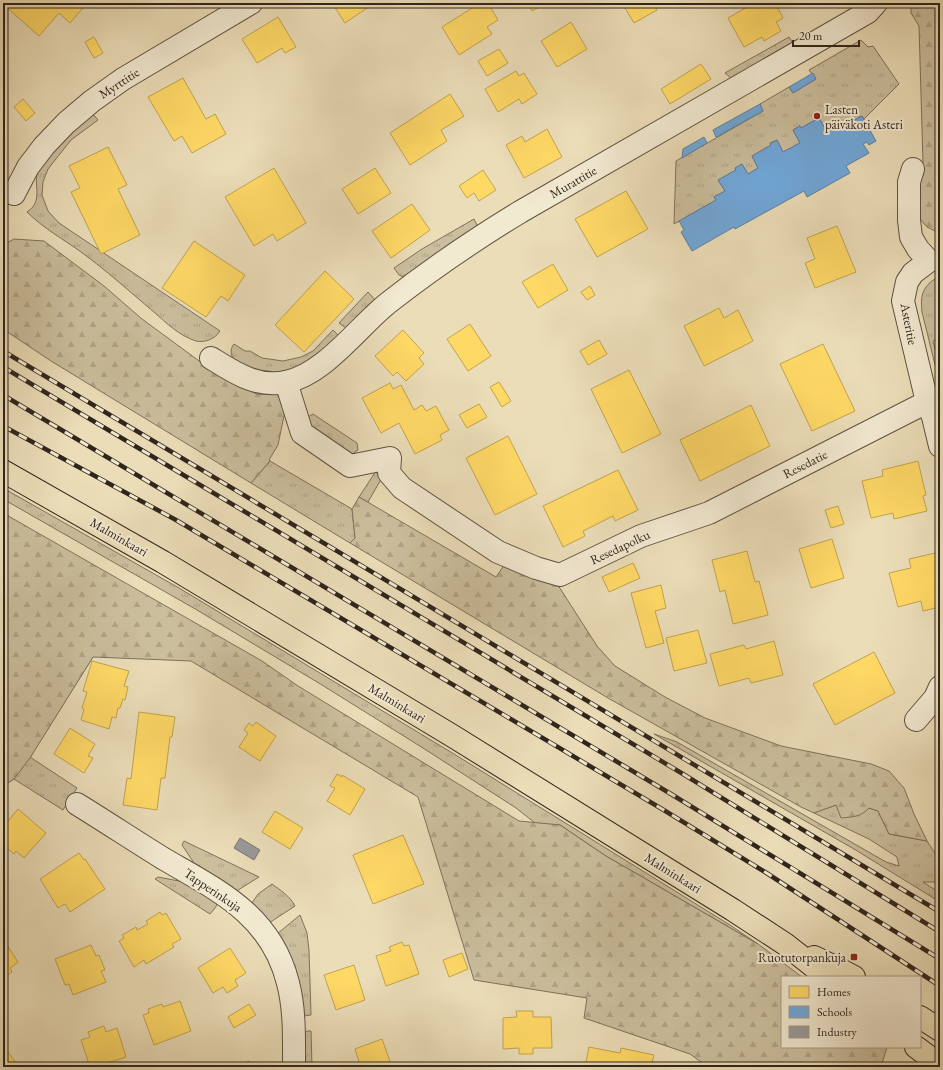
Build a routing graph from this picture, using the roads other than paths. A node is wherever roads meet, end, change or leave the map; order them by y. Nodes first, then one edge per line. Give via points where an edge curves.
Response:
1 (252, 3) edge
2 (876, 3) edge
3 (913, 169) dead end
4 (14, 194) dead end
5 (935, 258) edge
6 (211, 358) dead end
7 (286, 382) junction
8 (927, 402) junction
9 (940, 446) edge
10 (3, 471) edge
11 (681, 521) joint
12 (940, 687) edge
13 (916, 720) dead end
14 (77, 804) dead end
15 (785, 944) junction
16 (826, 976) edge
17 (852, 976) edge
18 (921, 1018) edge
19 (940, 1030) edge
20 (917, 1048) edge
21 (940, 1065) edge
22 (294, 1067) edge

1 - 4 street, Myrttitie via 92,101 44,146 28,167
2 - 7 street, Murattitie via 868,12 520,212 464,247 387,304 312,371
3 - 5 street, Asteritie via 909,182 909,220 912,237 918,249
5 - 8 street, Asteritie via 913,273 907,282 903,301
6 - 7 street, Murattitie via 239,376 254,382
7 - 11 street, Resedapolku via 302,433 350,466 390,458 389,473 402,488 498,552 536,568 560,575 641,536
8 - 9 street, Asteritie
8 - 11 street, Resedatie via 709,513
10 - 15 main road, Malminkaari via 170,566 451,735
12 - 13 street via 935,698
14 - 22 street, Tapperinkuja via 238,904 266,934 277,952 288,983 292,1006
15 - 16 main road, Malminkaari
15 - 17 main road, Malminkaari
18 - 19 main road
20 - 21 main road

